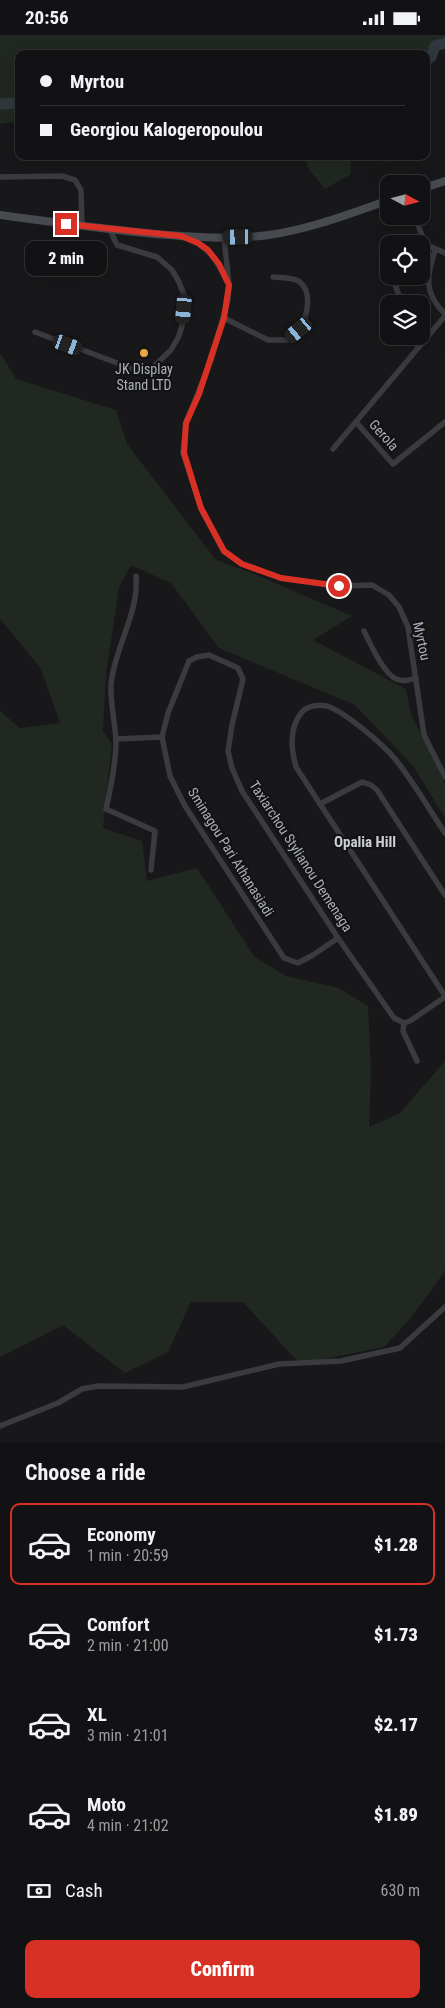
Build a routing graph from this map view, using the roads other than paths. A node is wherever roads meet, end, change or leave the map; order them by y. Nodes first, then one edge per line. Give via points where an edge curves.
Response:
1 (0, 177) edge
2 (445, 181) edge
3 (430, 186) edge
4 (380, 203) edge
5 (0, 215) edge
6 (419, 225) edge
7 (82, 226) junction
8 (110, 230) junction
9 (181, 236) junction
10 (224, 237) junction
11 (434, 250) junction
12 (445, 253) edge
13 (273, 277) dead end
14 (229, 285) junction
15 (445, 315) edge
16 (224, 318) junction
17 (35, 332) dead end
18 (417, 345) edge
19 (418, 348) junction
20 (356, 422) junction
21 (445, 422) edge
22 (333, 449) dead end
23 (136, 576) dead end
24 (364, 631) dead end
25 (209, 655) joint
26 (416, 678) junction
27 (162, 737) junction
28 (116, 739) junction
29 (445, 777) edge
30 (320, 804) junction
31 (445, 833) edge
32 (151, 870) dead end
33 (445, 895) edge
34 (338, 938) junction
35 (445, 996) edge
36 (404, 1023) junction
37 (417, 1061) dead end
38 (445, 1307) edge
39 (0, 1426) edge

1 - 7 street via 62,176 75,181 80,190
2 - 3 street
4 - 10 street via 330,221 282,232
5 - 7 street
6 - 11 street via 423,240
7 - 8 street
8 - 9 street
8 - 17 street via 117,245 157,257 172,270 179,282 184,295 183,322 171,350 153,367 133,369
9 - 10 street
9 - 14 street via 208,250
10 - 14 street, Myrtou
11 - 12 street
11 - 15 street via 427,287
13 - 16 street via 294,279 307,292 307,310 299,330 287,340 268,340
14 - 16 street, Myrtou
15 - 19 street
16 - 26 street, Myrtou via 186,423 184,453 201,508 224,551 242,564 281,578 339,586 372,585 389,595 408,627
18 - 19 street
19 - 20 street
20 - 21 street, Gerola via 393,464
20 - 22 street
23 - 28 street via 134,604 116,657 111,684
24 - 26 street via 382,665 394,678 405,681
25 - 27 street, Sminagou Pari Athanasiadi via 189,661
25 - 34 street, Taxiarchou Stylianou Demenaga via 238,669 243,679 228,751 242,791
26 - 29 street, Myrtou via 424,735
27 - 28 street
27 - 34 street, Sminagou Pari Athanasiadi via 170,776 184,806 284,957 298,963
28 - 32 street via 106,809 155,831
30 - 31 street via 296,767 291,749 294,727 302,711 310,706 326,706 381,744 396,760
30 - 33 street via 362,782 371,785
30 - 35 street
34 - 36 street, Taxiarchou Stylianou Demenaga via 394,1018
35 - 36 street
36 - 37 street via 403,1031
38 - 39 street via 400,1348 341,1361 278,1364 183,1387 98,1386 82,1389 58,1403

